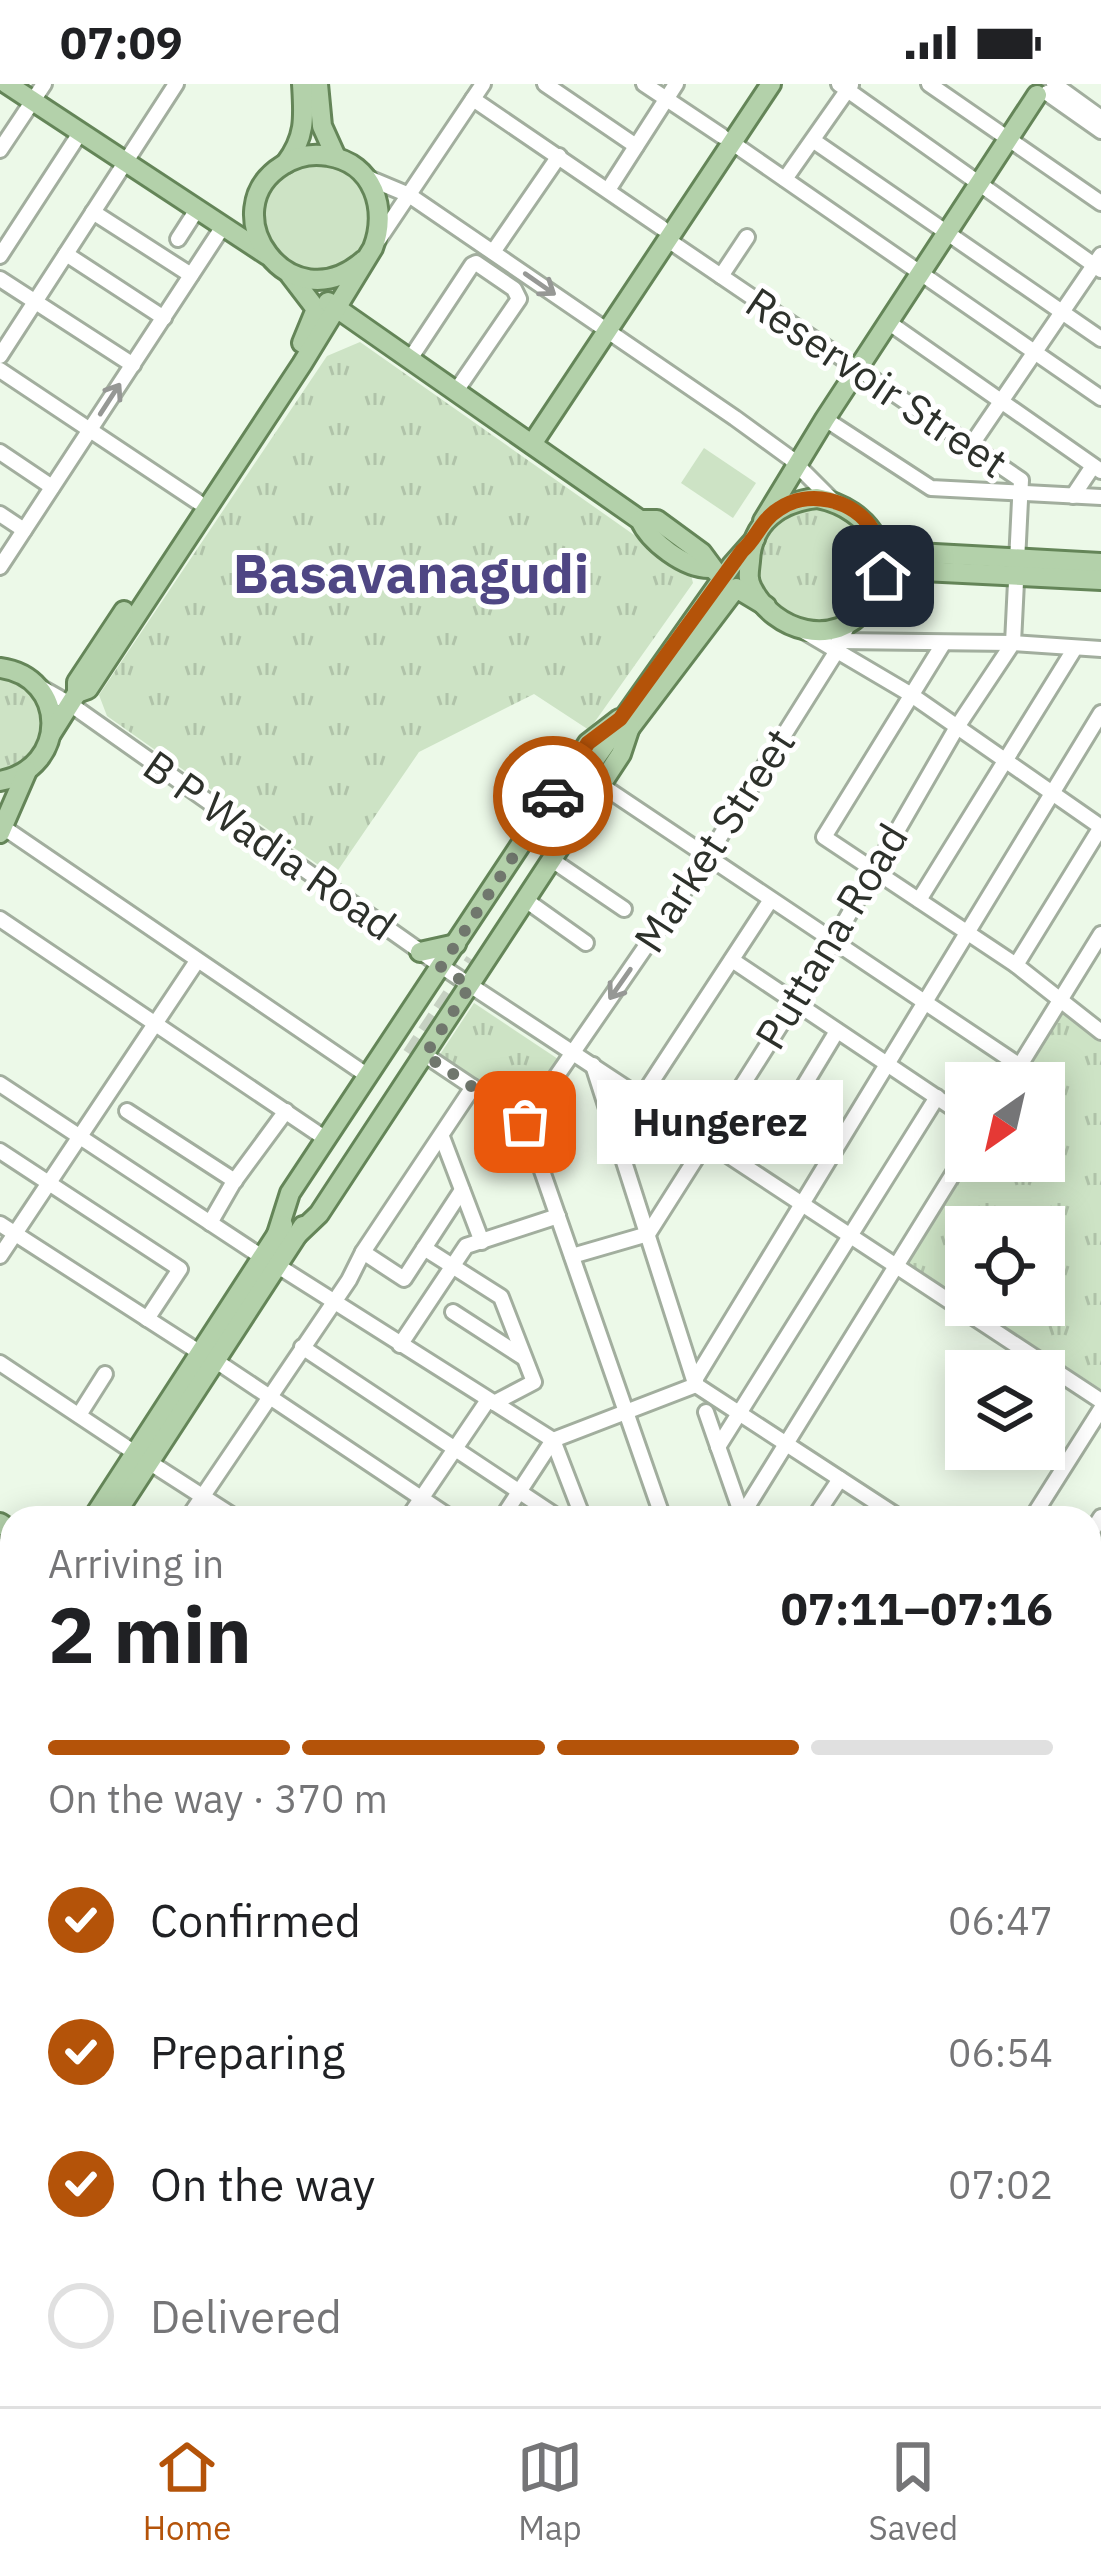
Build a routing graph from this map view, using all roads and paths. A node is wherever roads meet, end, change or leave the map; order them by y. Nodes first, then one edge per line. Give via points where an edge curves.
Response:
1 (7, 84) edge
2 (44, 84) edge
3 (176, 84) edge
4 (302, 84) edge
5 (318, 84) edge
6 (483, 84) edge
7 (545, 84) edge
8 (644, 84) edge
9 (676, 84) edge
10 (757, 84) edge
11 (771, 84) edge
12 (929, 84) edge
13 (846, 86) edge
14 (1043, 87) edge
15 (473, 99) junction
16 (666, 100) junction
17 (32, 101) junction
18 (1101, 118) edge
19 (313, 126) junction
20 (1101, 131) edge
21 (80, 133) junction
22 (1010, 139) junction
23 (727, 140) junction
24 (814, 141) junction
25 (636, 146) junction
26 (0, 150) edge
27 (559, 156) junction
28 (336, 157) junction
29 (125, 163) junction
30 (286, 163) junction
31 (366, 177) junction
32 (785, 179) junction
33 (980, 187) junction
34 (261, 190) junction
35 (608, 190) junction
36 (409, 195) junction
37 (1101, 203) edge
38 (196, 211) junction
39 (93, 212) junction
40 (222, 228) junction
41 (949, 232) junction
42 (665, 234) junction
43 (747, 237) dead end
44 (178, 239) dead end
45 (493, 252) junction
46 (66, 254) junction
47 (369, 254) junction
48 (267, 255) junction
49 (0, 256) edge
50 (1099, 264) edge
51 (921, 272) junction
52 (191, 275) junction
53 (294, 275) junction
54 (721, 276) junction
55 (0, 279) edge
56 (36, 303) junction
57 (337, 309) junction
58 (1062, 313) junction
59 (164, 317) junction
60 (888, 322) junction
61 (604, 328) junction
62 (1101, 339) edge
63 (1035, 352) junction
64 (0, 356) edge
65 (410, 359) junction
66 (133, 364) junction
67 (857, 369) junction
68 (0, 370) edge
69 (456, 391) junction
70 (1101, 398) edge
71 (1000, 402) junction
72 (825, 419) junction
73 (90, 430) junction
74 (528, 441) junction
75 (972, 445) junction
76 (0, 452) edge
77 (796, 465) junction
78 (1097, 468) edge
79 (52, 487) junction
80 (1020, 493) junction
81 (1073, 496) junction
82 (1101, 497) edge
83 (834, 501) junction
84 (198, 502) junction
85 (0, 514) edge
86 (24, 530) junction
87 (759, 530) junction
88 (881, 560) junction
89 (1101, 562) edge
90 (0, 567) edge
91 (1015, 567) junction
92 (722, 578) junction
93 (1101, 580) edge
94 (766, 606) junction
95 (840, 637) junction
96 (1013, 643) junction
97 (943, 644) junction
98 (1075, 648) junction
99 (1101, 649) edge
100 (4, 665) edge
101 (38, 686) junction
102 (910, 694) junction
103 (74, 699) junction
104 (1101, 713) edge
105 (625, 723) junction
106 (957, 728) junction
107 (51, 734) junction
108 (1004, 761) junction
109 (27, 771) junction
110 (0, 781) edge
111 (601, 785) junction
112 (1050, 793) junction
113 (1101, 827) edge
114 (1, 829) edge
115 (706, 859) junction
116 (552, 860) junction
117 (872, 869) junction
118 (919, 900) junction
119 (526, 901) junction
120 (770, 902) junction
121 (624, 908) dead end
122 (0, 919) edge
123 (966, 932) junction
124 (1101, 934) edge
125 (833, 942) junction
126 (586, 944) dead end
127 (420, 952) junction
128 (464, 953) junction
129 (732, 960) junction
130 (197, 961) junction
131 (1016, 965) junction
132 (441, 967) junction
133 (470, 986) junction
134 (1061, 998) junction
135 (924, 1002) junction
136 (794, 1003) junction
137 (155, 1023) junction
138 (836, 1031) junction
139 (1101, 1031) edge
140 (572, 1052) junction
141 (412, 1053) junction
142 (1014, 1062) edge
143 (1022, 1062) edge
144 (886, 1064) junction
145 (593, 1066) junction
146 (368, 1076) junction
147 (0, 1084) edge
148 (472, 1087) junction
149 (110, 1089) junction
150 (802, 1089) dead end
151 (937, 1097) junction
152 (641, 1098) junction
153 (945, 1103) edge
154 (286, 1112) junction
155 (525, 1122) junction
156 (79, 1136) junction
157 (442, 1137) junction
158 (326, 1139) junction
159 (706, 1141) junction
160 (0, 1151) edge
161 (235, 1181) junction
162 (49, 1182) junction
163 (948, 1182) edge
164 (462, 1190) junction
165 (802, 1203) junction
166 (558, 1216) junction
167 (210, 1223) junction
168 (0, 1224) edge
169 (15, 1234) junction
170 (648, 1234) junction
171 (287, 1235) junction
172 (849, 1235) junction
173 (482, 1242) junction
174 (424, 1248) junction
175 (362, 1252) junction
176 (0, 1256) edge
177 (572, 1256) junction
178 (270, 1262) junction
179 (452, 1265) junction
180 (896, 1266) junction
181 (332, 1302) junction
182 (453, 1312) dead end
183 (147, 1318) junction
184 (400, 1345) junction
185 (302, 1347) junction
186 (209, 1358) junction
187 (525, 1359) junction
188 (0, 1363) edge
189 (105, 1374) dead end
190 (695, 1383) junction
191 (269, 1397) junction
192 (491, 1402) junction
193 (1101, 1405) edge
194 (627, 1412) junction
195 (706, 1412) dead end
196 (740, 1413) junction
197 (79, 1415) junction
198 (553, 1440) junction
199 (787, 1444) junction
200 (718, 1447) junction
201 (455, 1449) junction
202 (142, 1458) junction
203 (840, 1479) junction
204 (519, 1492) junction
205 (203, 1497) junction
206 (422, 1498) junction
207 (103, 1506) edge
208 (120, 1506) edge
209 (197, 1506) edge
210 (217, 1506) edge
211 (416, 1506) edge
212 (434, 1506) edge
213 (510, 1506) edge
214 (541, 1506) edge
215 (578, 1506) edge
216 (659, 1506) edge
217 (739, 1506) edge
218 (748, 1506) edge
219 (822, 1506) edge
220 (879, 1506) edge
221 (1039, 1506) edge

1 - 17 main road
2 - 17 street
3 - 29 street
4 - 19 main road
5 - 19 main road
6 - 15 street
7 - 25 street
8 - 16 street
9 - 16 street
10 - 23 main road
11 - 23 main road
12 - 22 street
13 - 24 street
13 - 33 street
14 - 18 street
14 - 20 street
14 - 22 main road
15 - 27 street, Reservoir Street
15 - 36 street
16 - 23 street
16 - 25 street
17 - 21 main road
17 - 26 street
19 - 28 main road
19 - 30 main road
21 - 29 main road
21 - 49 street
22 - 33 main road
22 - 37 street
23 - 32 street
23 - 42 main road
24 - 32 street
24 - 41 street
25 - 35 street
27 - 35 street, Reservoir Street
27 - 45 street
28 - 30 main road
28 - 31 main road
29 - 38 main road
29 - 39 street
30 - 34 main road
31 - 36 street
31 - 47 main road via 381,212
32 - 51 street
33 - 41 main road
33 - 50 street
34 - 40 main road
34 - 48 main road via 254,217
35 - 42 street, Reservoir Street
36 - 45 street
36 - 47 street
38 - 40 main road
38 - 44 street
39 - 46 street
39 - 52 street
40 - 48 main road
40 - 52 street
41 - 51 main road
41 - 58 street
42 - 54 street, Reservoir Street
42 - 61 main road
43 - 54 street
45 -> 61 street
46 - 56 street
46 - 59 street
47 - 53 main road via 328,280
47 - 57 main road
48 - 53 main road
50 - 58 street
51 - 60 main road
51 - 63 street
52 - 59 street
53 - 57 main road
53 - 84 main road via 316,309 310,329
54 - 67 street, Reservoir Street
55 - 56 street
56 - 64 street
56 - 66 street
57 - 65 main road
57 - 103 main road via 88,689
58 - 62 street
58 - 63 street
59 - 66 street
60 - 67 main road
60 - 71 street
61 - 74 main road
61 - 77 street
63 - 70 street
63 - 71 street
65 - 69 main road
65 - 69 street via 472,265 494,275 519,299
73 -> 66 street
67 - 72 main road
67 - 75 street, Reservoir Street
68 - 73 street
69 - 74 main road
71 - 75 street
71 - 78 street
72 - 77 main road
72 - 80 street via 931,488
73 - 79 street
73 - 84 street
74 - 92 main road via 640,520 657,520
75 - 80 street, Reservoir Street via 1022,480
76 - 79 street
77 - 83 street
77 - 87 main road
78 - 81 street
79 - 86 street
80 - 81 street
80 - 91 street, Reservoir Street
81 - 82 street
83 - 87 main road via 783,505
83 - 88 main road via 860,514
84 - 103 main road via 77,682
85 - 86 street
86 - 90 street
87 - 92 main road
87 - 94 main road via 748,583
88 - 91 main road
88 - 95 main road via 876,597
89 - 91 main road
91 - 93 main road
91 - 96 street
92 - 94 main road
92 - 105 main road
94 - 95 main road via 784,623
95 - 97 street
95 - 102 street
95 - 115 street, Market Street
96 - 97 street
96 - 98 street
96 - 106 street, Puttana Road
97 - 102 street
98 - 99 street
98 - 108 street
100 - 101 main road
101 - 103 street, B P Wadia Road
101 - 107 main road
102 - 106 street
102 - 117 street via 824,836
103 - 107 main road
103 - 127 street, B P Wadia Road
104 - 112 street
105 - 111 main road via 621,754
105 - 128 main road via 588,743
106 - 108 street
106 - 117 street, Puttana Road
107 - 109 main road
108 - 112 street
108 - 118 street
109 - 110 main road
109 - 114 main road
111 - 115 street
111 - 116 main road
112 - 113 street
112 - 123 street
113 - 131 street
114 - 130 street
115 - 120 street
115 -> 140 street, Market Street
116 - 119 main road
116 - 121 street
117 - 118 street
117 - 125 street, Puttana Road
118 - 123 street
119 - 126 street
119 - 133 main road
120 - 125 street
120 - 129 street
122 - 137 street
123 - 131 street
123 - 135 street
124 - 134 street
125 - 135 street
125 - 136 street, Puttana Road
127 - 128 main road
127 - 132 street, B P Wadia Road
128 - 132 main road
129 - 136 street
129 - 152 street
130 - 137 street
130 - 146 street
131 - 134 street
132 - 133 street, B P Wadia Road
132 - 146 main road
133 - 140 street, B P Wadia Road
133 - 141 main road
134 - 139 street
134 - 143 street
135 - 142 street
135 - 144 street
136 - 138 street
136 - 159 street, Puttana Road
137 - 149 street
137 - 154 street
138 - 144 street
138 - 150 street
140 - 145 street, B P Wadia Road
140 - 155 street, Market Street
141 - 148 street
141 - 171 main road
144 - 151 street
144 - 165 street
145 - 152 street, B P Wadia Road
145 - 170 street
146 - 158 main road
147 - 156 street
148 - 155 street
148 - 157 street
149 - 156 street
149 - 161 street
151 - 153 street
151 - 172 street
152 - 159 street, B P Wadia Road
154 - 158 street
154 - 161 street
155 - 166 street
156 - 162 street
156 - 167 street
157 - 164 street
157 - 175 street
158 - 171 main road via 290,1193
159 - 165 street, B P Wadia Road
159 - 170 street, Puttana Road
160 - 162 street
161 - 167 street
162 - 169 street
162 - 183 street via 180,1269
163 - 180 street
164 - 173 street
164 - 174 street
165 - 172 street, B P Wadia Road
165 - 190 street
166 - 173 street
166 - 177 street
167 - 178 street
168 - 169 street
169 - 176 street
169 - 183 street
170 - 177 street
170 - 190 street
171 - 178 main road
172 - 180 street, B P Wadia Road
172 - 196 street
173 - 179 street via 466,1246
174 - 175 street via 404,1279
174 - 179 street
175 - 181 street
177 - 194 street
178 - 181 street
178 - 186 main road
179 - 184 street
179 - 187 street via 501,1297
180 - 193 street, B P Wadia Road
180 - 199 street
181 - 184 street
181 - 185 street
182 - 187 street
183 - 186 street
184 - 192 street
185 - 191 street
185 - 201 street
186 - 191 street
186 - 202 main road
187 - 192 street via 534,1382
188 - 197 street
189 - 197 street
190 - 194 street
190 - 196 street
191 - 205 street
191 - 206 street
192 - 198 street
192 - 201 street
193 - 221 street
194 - 198 street
194 - 216 street
195 - 200 street
196 - 199 street
196 - 200 street
197 - 202 street
198 - 204 street
198 - 215 street
199 - 203 street
199 - 218 street
200 - 217 street
201 - 204 street
201 - 206 street
202 - 205 street
202 - 207 main road
202 - 208 main road
203 - 219 street
203 - 220 street
204 - 213 street
204 - 214 street
205 - 209 street
205 - 210 street
206 - 211 street
206 - 212 street

